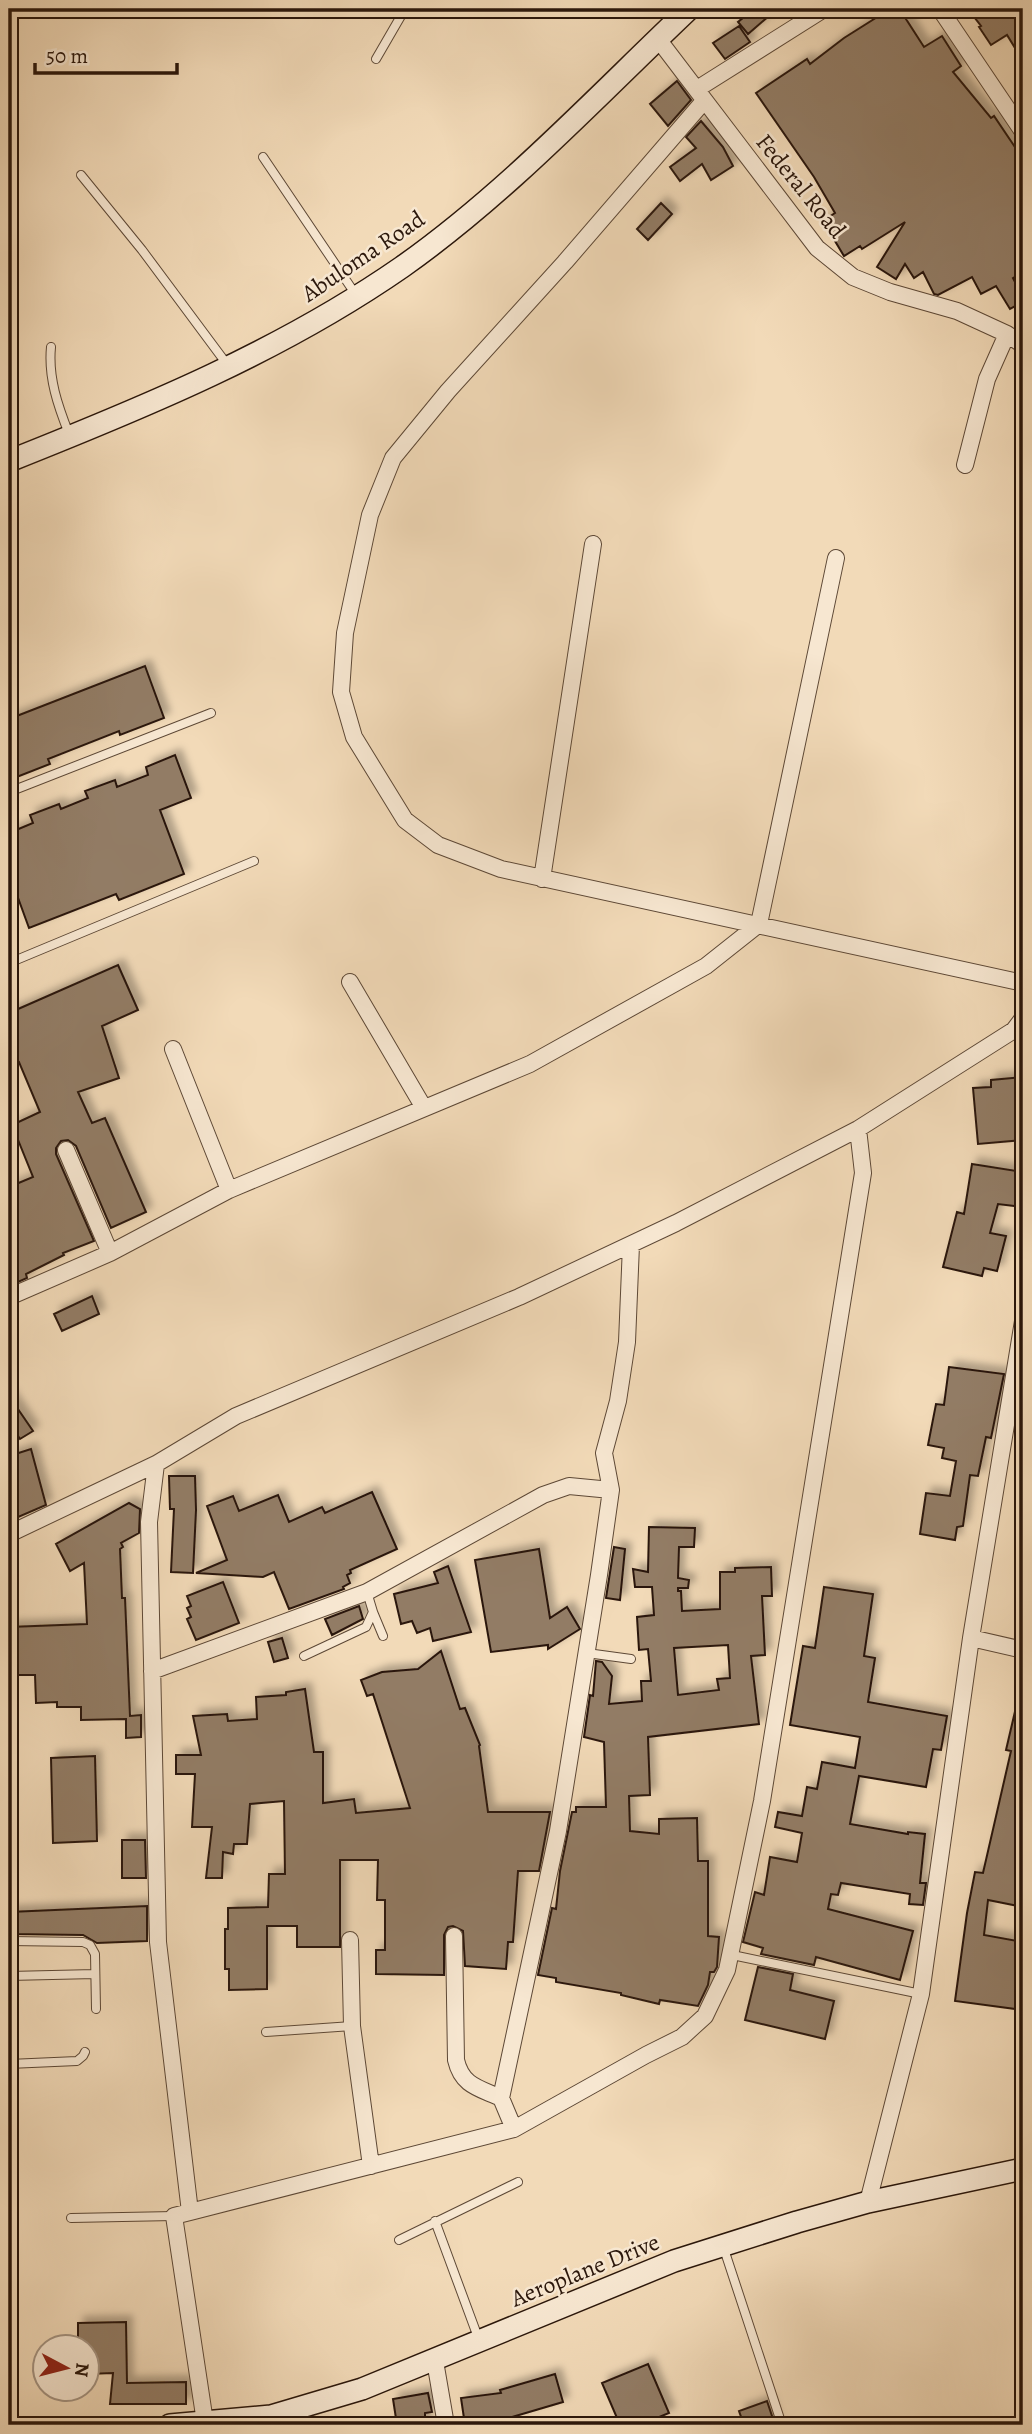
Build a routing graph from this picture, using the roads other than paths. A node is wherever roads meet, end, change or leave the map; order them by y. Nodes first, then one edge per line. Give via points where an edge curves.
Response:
1 (405, 9) edge
2 (690, 9) edge
3 (824, 9) edge
4 (940, 9) edge
5 (658, 38) junction
6 (376, 59) dead end
7 (700, 95) junction
8 (1023, 132) edge
9 (263, 157) dead end
10 (81, 175) dead end
11 (356, 295) junction
12 (1007, 334) junction
13 (1023, 345) edge
14 (51, 348) dead end
15 (229, 366) junction
16 (70, 437) junction
17 (9, 461) edge
18 (965, 465) dead end
19 (593, 544) dead end
20 (836, 558) dead end
21 (211, 713) dead end
22 (9, 792) edge
23 (254, 861) dead end
24 (542, 879) junction
25 (759, 924) junction
26 (9, 963) edge
27 (351, 982) dead end
28 (1023, 983) edge
29 (1023, 1018) edge
30 (173, 1049) dead end
31 (424, 1108) junction
32 (858, 1129) junction
33 (65, 1150) dead end
34 (229, 1190) junction
35 (631, 1245) junction
36 (110, 1253) junction
37 (9, 1297) edge
38 (1023, 1321) edge
39 (156, 1464) junction
40 (611, 1490) junction
41 (9, 1534) edge
42 (367, 1592) junction
43 (373, 1612) junction
44 (383, 1636) dead end
45 (971, 1638) junction
46 (1023, 1650) edge
47 (587, 1653) junction
48 (304, 1656) dead end
49 (631, 1659) dead end
50 (152, 1671) junction
51 (454, 1936) dead end
52 (350, 1940) dead end
53 (9, 1941) edge
54 (737, 1956) dead end
55 (95, 1974) junction
56 (9, 1976) edge
57 (921, 1994) junction
58 (96, 2009) dead end
59 (352, 2026) junction
60 (266, 2032) dead end
61 (85, 2052) dead end
62 (9, 2063) edge
63 (501, 2098) junction
64 (514, 2129) junction
65 (371, 2166) junction
66 (1023, 2169) edge
67 (518, 2182) dead end
68 (868, 2202) junction
69 (190, 2212) junction
70 (174, 2216) junction
71 (71, 2218) dead end
72 (435, 2221) junction
73 (400, 2240) dead end
74 (723, 2246) junction
75 (480, 2340) junction
76 (435, 2361) junction
77 (272, 2421) edge
78 (205, 2422) junction
79 (170, 2425) edge
80 (446, 2425) edge
81 (782, 2425) edge

1 - 6 lane
2 - 5 street, Abuloma Road
3 - 7 street
4 - 8 street
5 - 7 street, Federal Road
5 - 11 street, Abuloma Road via 468,216 402,267
7 - 12 street, Federal Road via 817,248 853,277 957,311
7 - 24 street via 565,262 393,458 370,515 345,633 341,692 354,737 405,820 438,845
9 - 11 lane
10 - 15 lane
11 - 15 street, Abuloma Road
12 - 13 street, Federal Road
12 - 18 street via 986,379
14 - 16 lane via 49,366
15 - 16 street, Abuloma Road
16 - 17 street, Abuloma Road
19 - 24 street
20 - 25 street
21 - 22 lane
23 - 26 lane
24 - 25 street
25 - 28 street
25 - 31 street via 706,966 530,1064
27 - 31 street
29 - 32 street via 1014,1030
30 - 34 street
31 - 34 street
32 - 35 street
32 - 64 street via 863,1173 762,1801 727,1970 705,2016 682,2037
33 - 36 street
34 - 36 street
35 - 39 street via 236,1416
35 - 40 street via 626,1342 618,1401 604,1453
36 - 37 street
38 - 45 street
39 - 41 street
39 - 50 street via 149,1522
40 - 42 street via 569,1486 543,1495
40 - 47 street
42 - 43 lane
42 - 50 street
43 - 44 lane
43 - 48 lane via 366,1626
45 - 46 street
45 - 57 street
47 - 49 lane
47 - 63 street via 558,1831
50 - 69 street via 158,1942
51 - 63 street via 459,2072 466,2082
52 - 59 street
53 - 55 lane via 83,1942 95,1954
54 - 57 lane
55 - 56 lane
55 - 58 lane
57 - 68 street
59 - 60 lane
59 - 65 street
61 - 62 lane via 77,2061
63 - 64 street
64 - 65 street
65 - 69 street
66 - 68 street, Aeroplane Drive
67 - 72 lane
68 - 74 street, Aeroplane Drive
69 - 70 street
70 - 71 lane
70 - 78 street
72 - 73 lane
72 - 75 lane
74 - 75 street, Aeroplane Drive
74 - 81 lane
75 - 76 street, Aeroplane Drive
76 - 77 street, Aeroplane Drive
76 - 80 street
77 - 78 street, Aeroplane Drive
78 - 79 street, Aeroplane Drive

